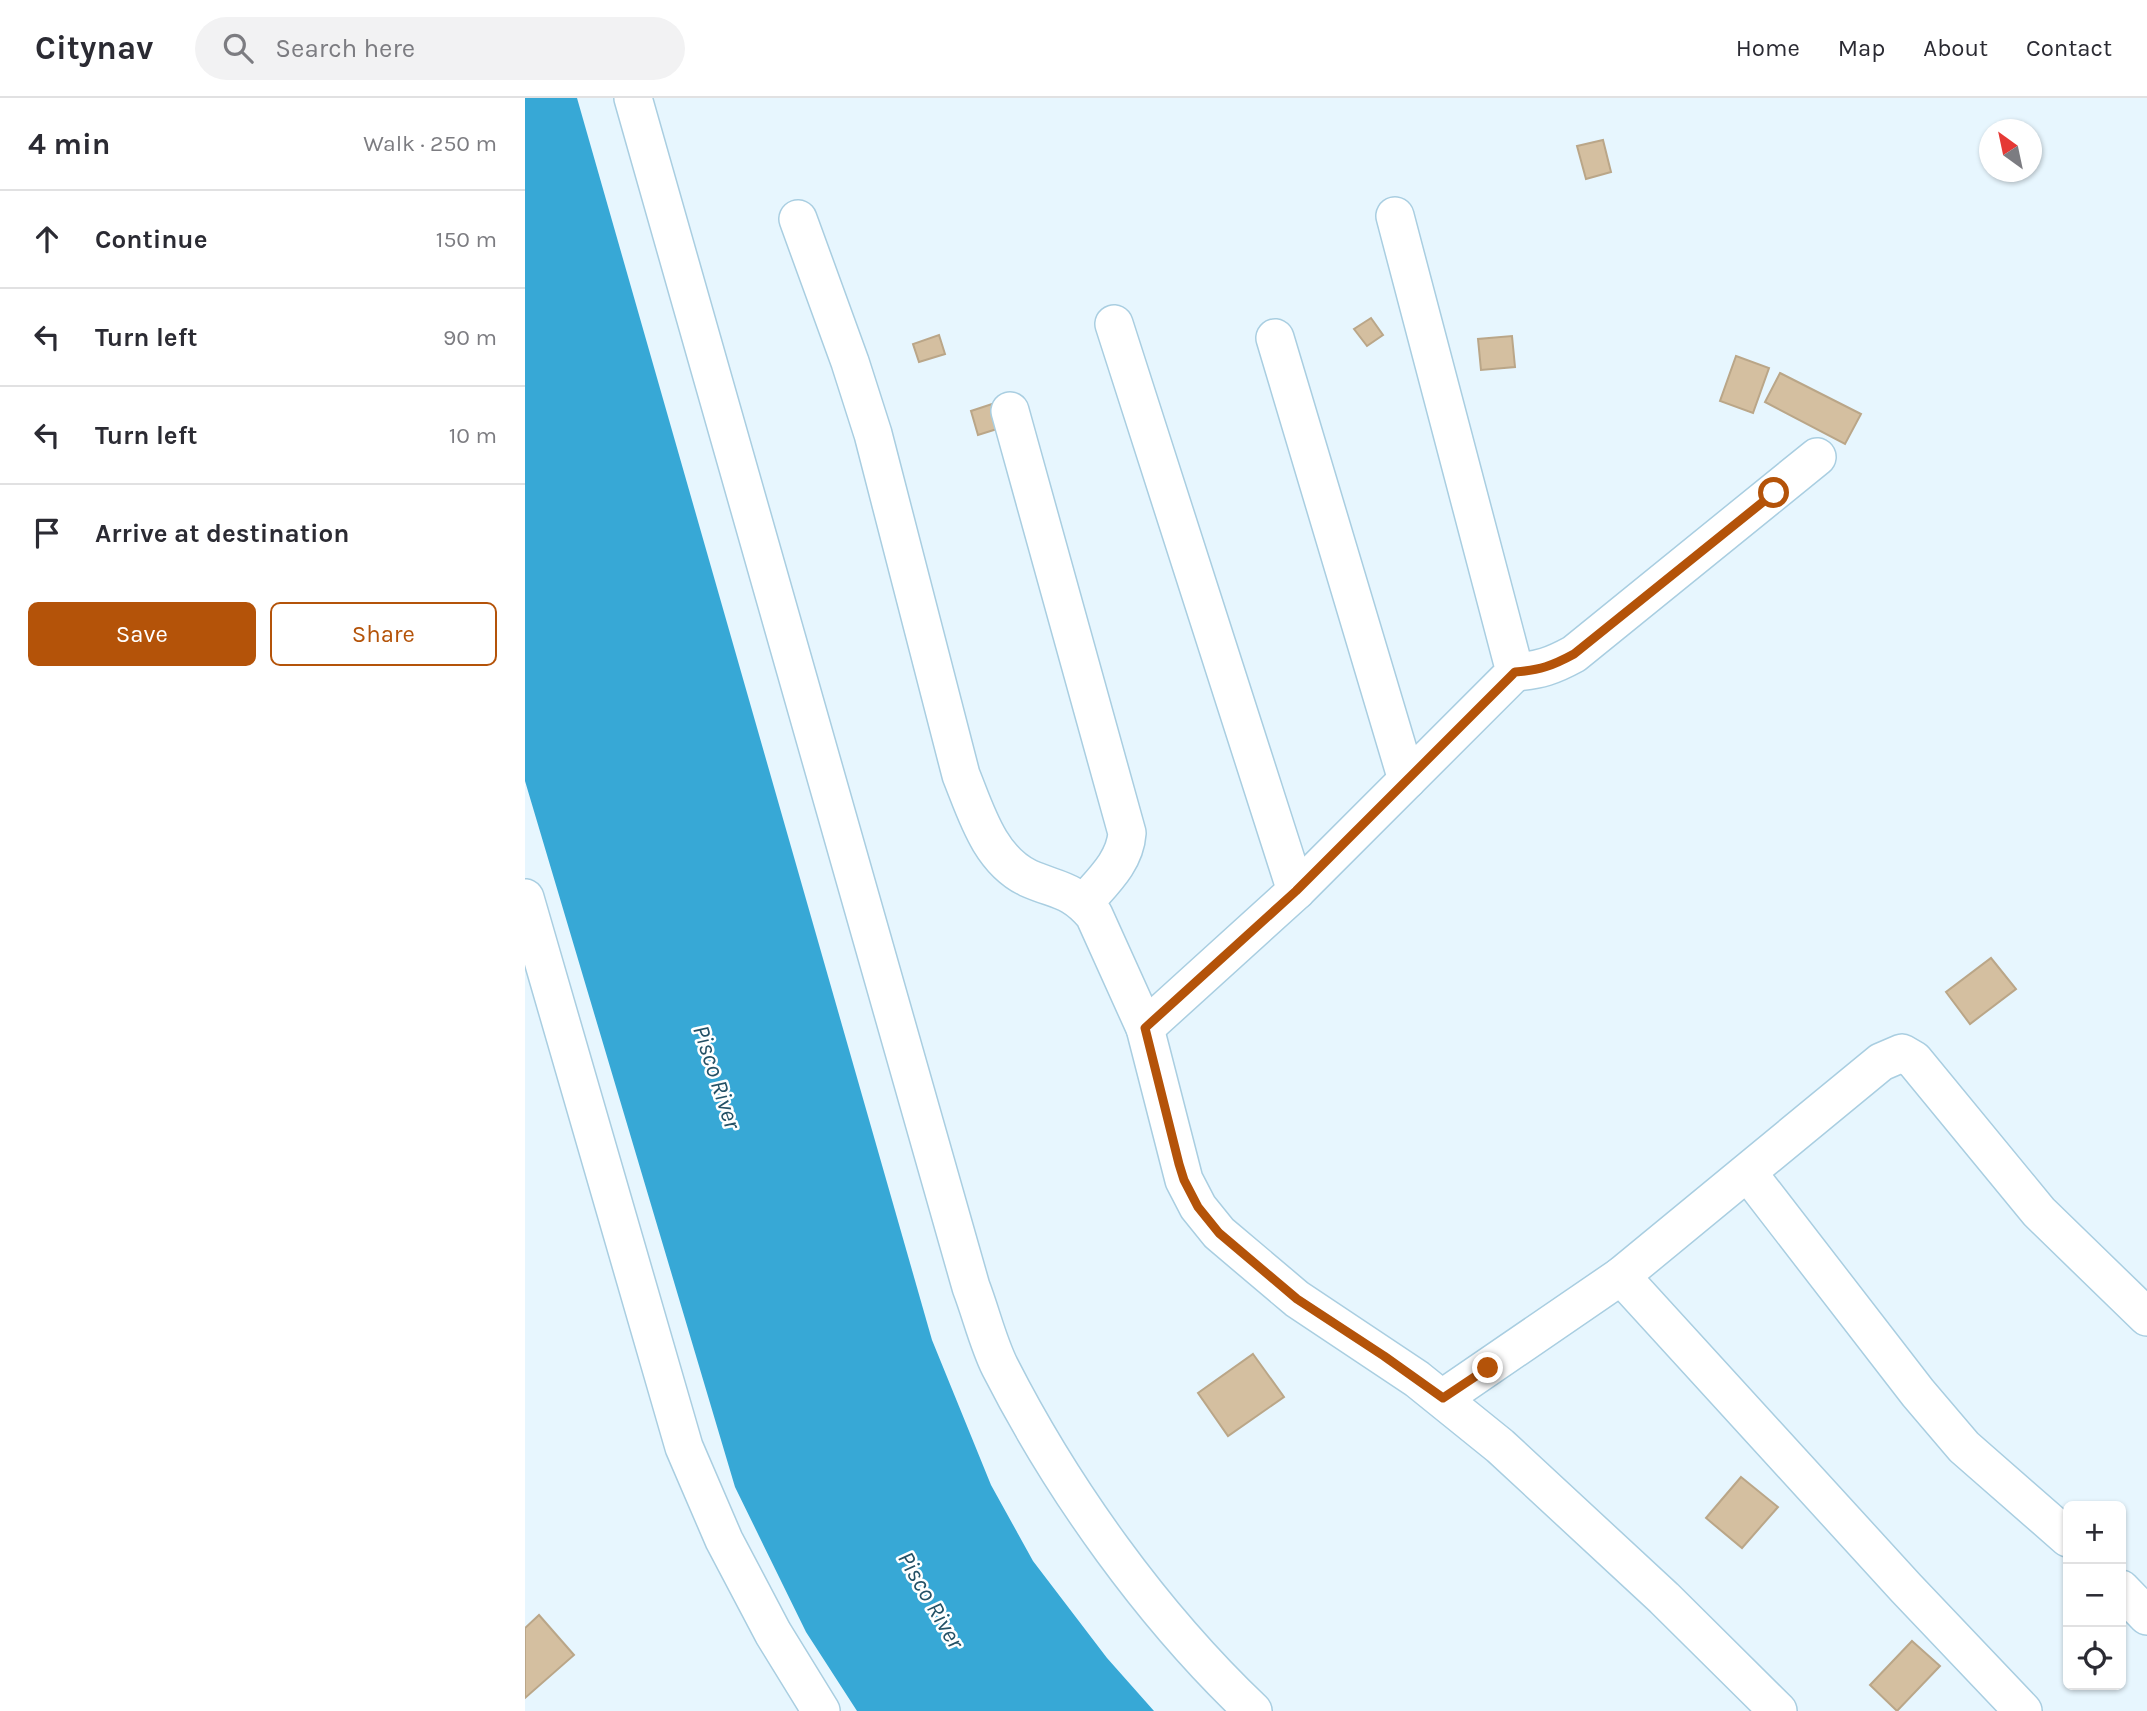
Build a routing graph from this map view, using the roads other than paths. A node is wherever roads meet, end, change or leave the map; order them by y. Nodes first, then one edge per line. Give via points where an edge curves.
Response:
1 (633, 98) edge
2 (1395, 216) dead end
3 (797, 219) dead end
4 (1114, 324) dead end
5 (1275, 338) dead end
6 (1010, 411) dead end
7 (1817, 457) dead end
8 (1515, 672) junction
9 (1407, 780) junction
10 (1296, 891) junction
11 (525, 898) edge
12 (1084, 903) junction
13 (1145, 1028) junction
14 (1748, 1173) junction
15 (1621, 1276) junction
16 (2147, 1317) edge
17 (1443, 1398) junction
18 (2063, 1534) edge
19 (2126, 1594) edge
20 (2147, 1616) edge
21 (821, 1711) edge
22 (1253, 1711) edge
23 (1778, 1711) edge
24 (2023, 1711) edge

1 - 22 street via 971,1287 999,1365 1046,1447 1135,1581
2 - 8 street
3 - 12 street via 873,434 961,775 976,813 991,844 1016,871
4 - 10 street
5 - 9 street
6 - 12 street via 1125,818 1126,847
7 - 8 street via 1574,654 1538,671
8 - 9 street
9 - 10 street
10 - 13 street
11 - 21 street via 684,1447 724,1540
12 - 13 street via 1094,915
13 - 17 street via 1184,1180 1198,1207 1219,1233 1297,1299
14 - 15 street
14 - 16 street via 1881,1062 1902,1053 1914,1060 2039,1212
14 - 18 street via 1964,1447
15 - 17 street
15 - 24 street
17 - 23 street via 1576,1514
19 - 20 street

